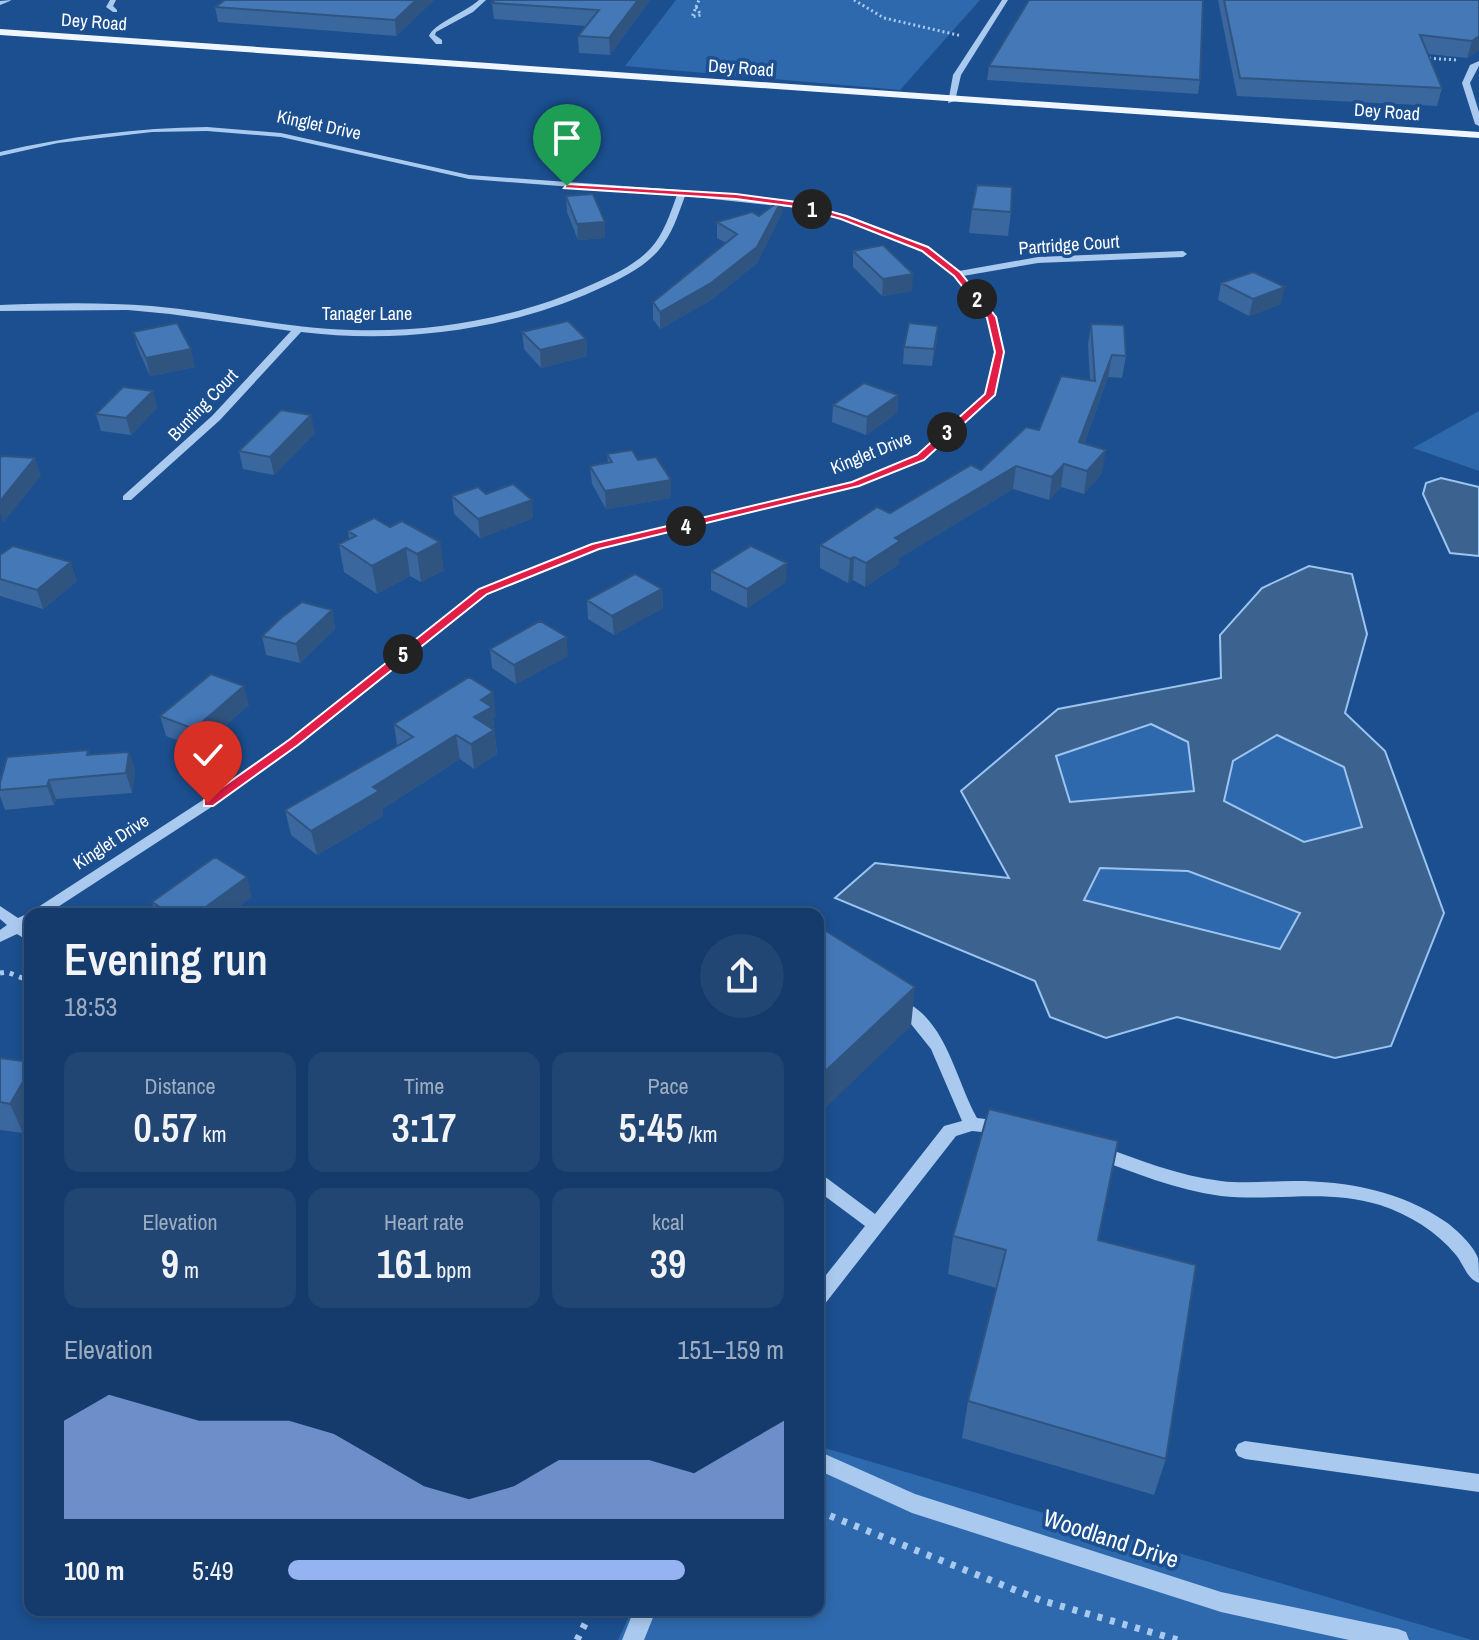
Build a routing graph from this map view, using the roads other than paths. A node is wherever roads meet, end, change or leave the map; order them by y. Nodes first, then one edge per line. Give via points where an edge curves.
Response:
1 (8, 0) edge
2 (113, 0) edge
3 (483, 0) edge
4 (1005, 0) edge
5 (0, 3) edge
6 (115, 11) dead end
7 (0, 32) edge
8 (439, 42) dead end
9 (1479, 63) edge
10 (951, 101) junction
11 (1479, 124) edge
12 (1479, 135) edge
13 (0, 154) edge
14 (682, 193) junction
15 (1183, 254) dead end
16 (957, 274) junction
17 (0, 308) edge
18 (298, 329) junction
19 (127, 498) dead end
20 (45, 908) edge
21 (0, 911) edge
22 (24, 926) edge
23 (24, 928) edge
24 (0, 937) edge
25 (884, 996) edge
26 (972, 1124) junction
27 (1017, 1130) edge
28 (1074, 1145) edge
29 (824, 1186) edge
30 (876, 1225) junction
31 (1479, 1275) edge
32 (824, 1292) edge
33 (1245, 1450) dead end
34 (824, 1463) edge
35 (1479, 1483) edge
36 (643, 1616) edge
37 (633, 1640) edge
38 (1398, 1640) edge

1 - 5 street
2 - 6 street via 109,7
3 - 8 street via 434,31 431,35
4 - 10 street via 957,75
7 - 10 main road, Dey Road
9 - 11 street via 1466,83
10 - 12 main road, Dey Road
13 - 14 street, Kinglet Drive via 58,141 207,129 281,135 469,177
14 - 16 street, Kinglet Drive via 797,205 844,217 925,249
14 - 18 street, Tanager Lane via 661,241 638,265 572,299 532,312 407,332
15 - 16 street, Partridge Court via 1038,260
16 - 20 street, Kinglet Drive via 992,317 999,352 990,395 921,457 855,484 596,546 483,592 294,742
17 - 18 street, Tanager Lane via 57,305 167,311
18 - 19 street, Bunting Court via 216,418
21 - 22 street
23 - 24 street
25 - 26 street via 923,1022
26 - 27 street
26 - 30 street via 950,1131
28 - 31 street via 1192,1183 1238,1190 1369,1193 1409,1207 1448,1233
29 - 30 street
30 - 32 street
33 - 35 street
34 - 38 street, Woodland Drive via 912,1503 1221,1602
36 - 37 street

